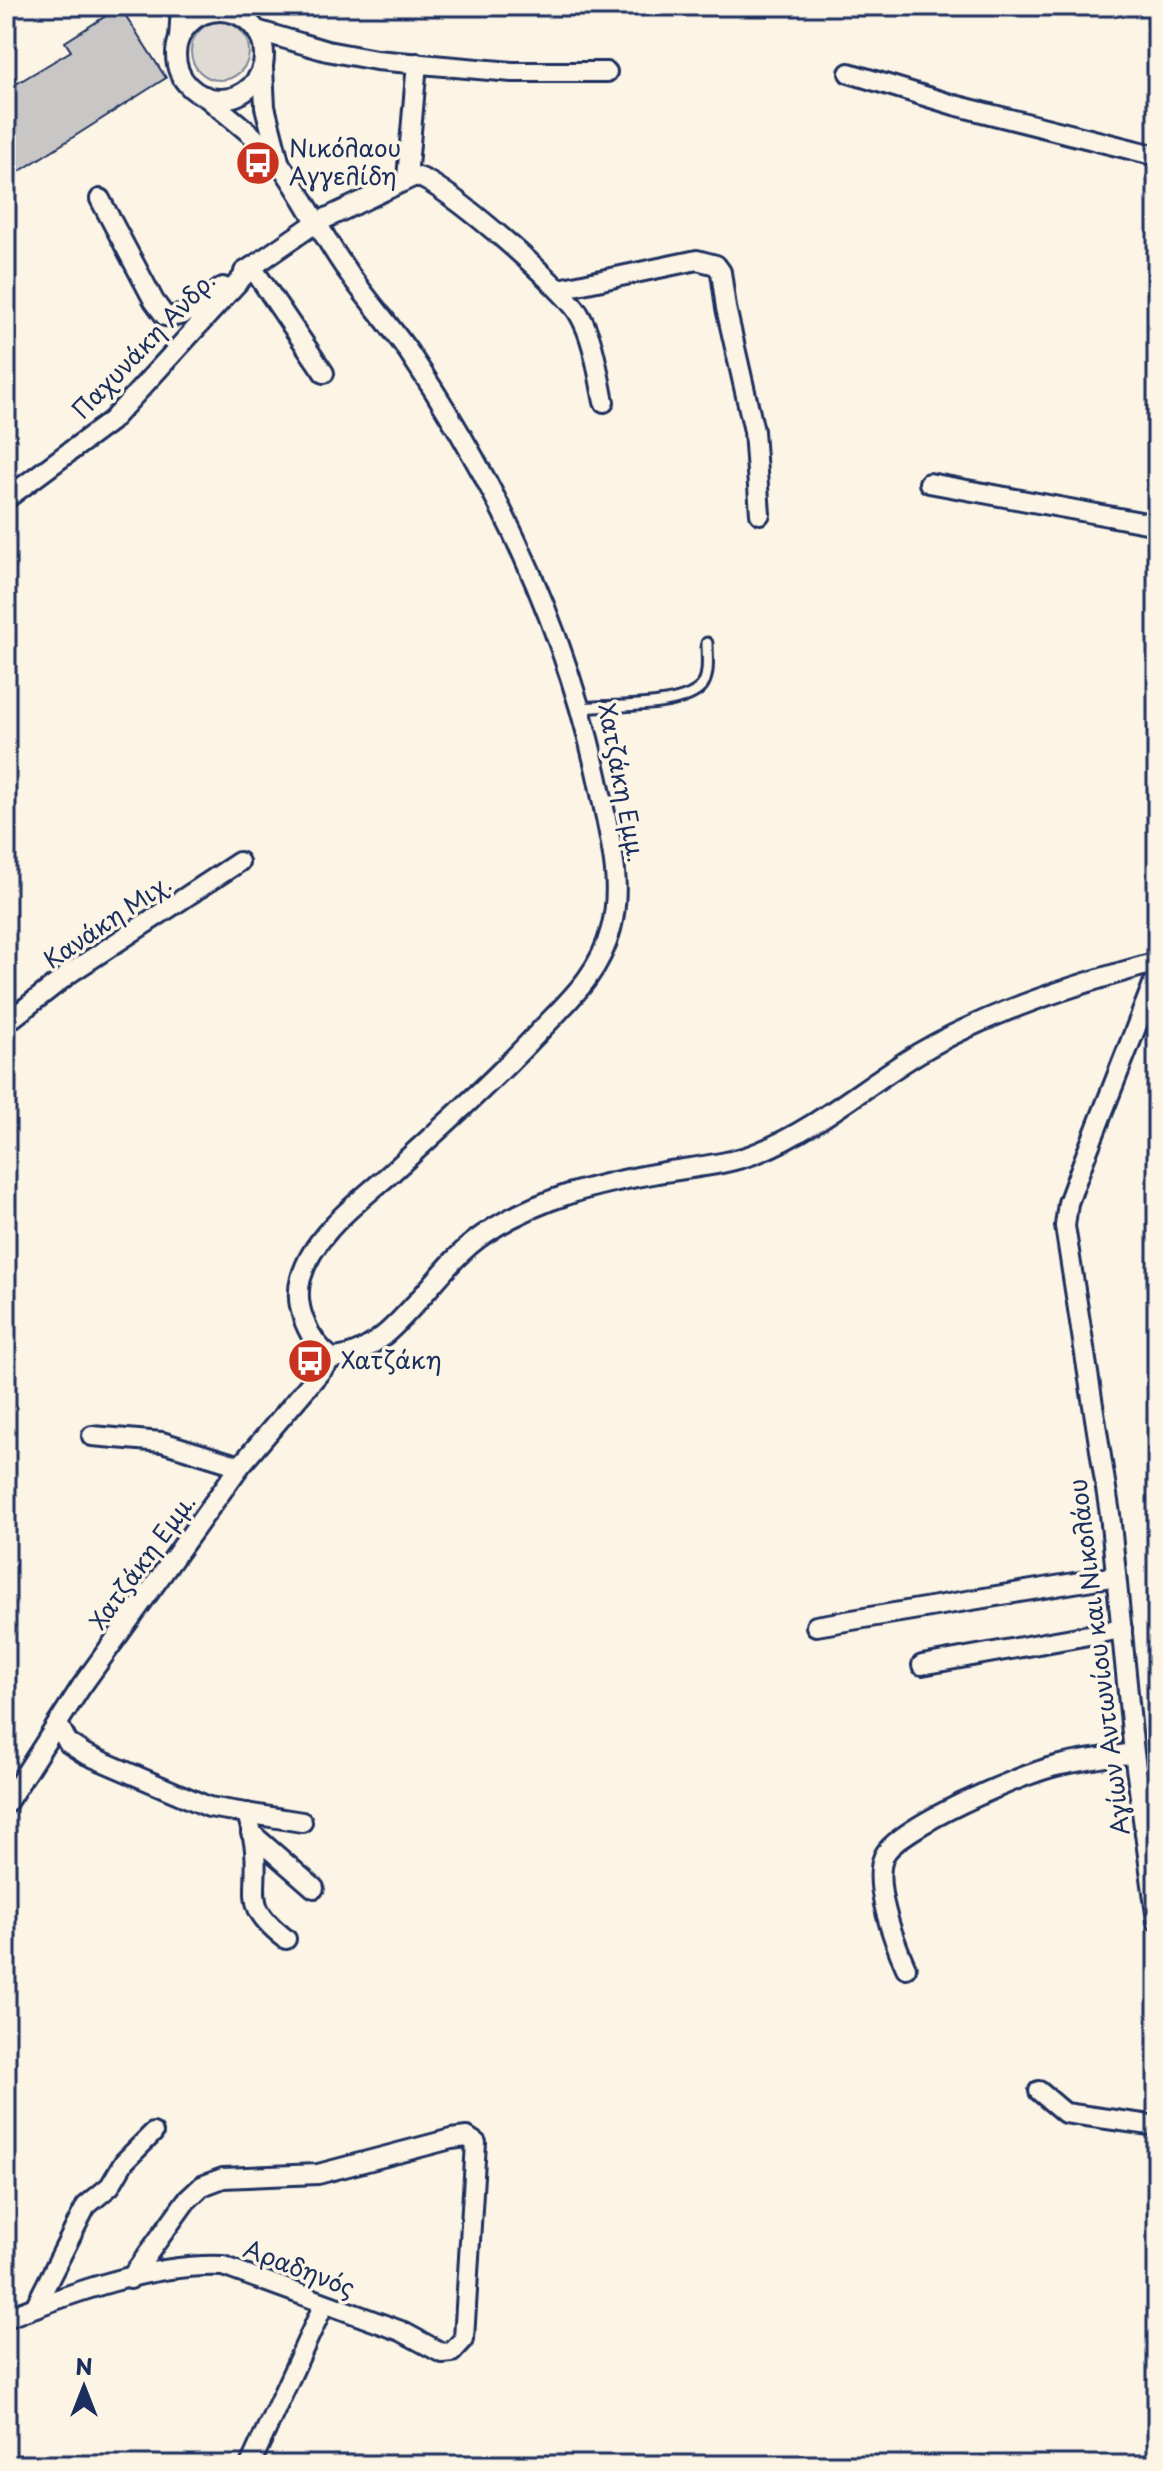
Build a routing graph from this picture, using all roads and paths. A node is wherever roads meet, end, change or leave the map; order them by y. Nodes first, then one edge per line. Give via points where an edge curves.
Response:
1 (181, 6) edge
2 (245, 18) edge
3 (179, 39) junction
4 (414, 62) junction
5 (263, 65) junction
6 (607, 72) dead end
7 (849, 73) dead end
8 (205, 96) junction
9 (1157, 156) edge
10 (279, 164) junction
11 (407, 178) junction
12 (100, 199) dead end
13 (314, 224) junction
14 (252, 267) junction
15 (559, 289) junction
16 (324, 373) dead end
17 (604, 402) dead end
18 (929, 483) dead end
19 (6, 499) edge
20 (760, 514) dead end
21 (1157, 525) edge
22 (707, 643) dead end
23 (582, 708) junction
24 (239, 862) dead end
25 (1157, 962) edge
26 (1157, 974) edge
27 (6, 1023) edge
28 (332, 1358) junction
29 (92, 1436) dead end
30 (240, 1466) junction
31 (1116, 1576) junction
32 (816, 1626) dead end
33 (1122, 1629) junction
34 (922, 1665) dead end
35 (58, 1724) junction
36 (1134, 1753) junction
37 (1149, 1794) edge
38 (6, 1804) edge
39 (247, 1813) junction
40 (302, 1822) dead end
41 (251, 1833) junction
42 (314, 1888) dead end
43 (1157, 1921) edge
44 (286, 1939) dead end
45 (906, 1968) dead end
46 (1039, 2091) dead end
47 (1157, 2126) edge
48 (153, 2133) dead end
49 (130, 2279) junction
50 (324, 2304) junction
51 (35, 2307) junction
52 (6, 2318) edge
53 (250, 2465) edge

1 - 3 street
2 - 3 street via 211,12 192,21
2 - 4 street via 347,56
2 - 5 street via 263,43
3 - 8 street via 180,73
4 - 6 street via 512,72
4 - 11 street
5 - 8 street via 253,85 241,94
5 - 10 street via 265,107
7 - 9 street
8 - 10 street
10 - 13 street, Χατζάκη Εμμ.
11 - 13 street, Παχυνάκη Ανδρ.
11 - 15 street via 423,177 435,185
12 - 14 street via 165,316 192,311
13 - 14 street, Παχυνάκη Ανδρ.
13 - 23 street, Χατζάκη Εμμ. via 409,352 484,475 540,586
14 - 16 street
14 - 19 street, Παχυνάκη Ανδρ. via 111,421
15 - 17 street via 585,326
15 - 20 street via 697,260 716,265 754,431
18 - 21 street
22 - 23 lane via 706,676 701,687 686,696
23 - 28 street, Χατζάκη Εμμ. via 615,863 616,900 607,941 573,1000 316,1247 301,1276 299,1301 312,1339
24 - 27 street, Κανάκη Μιχ. via 70,973
25 - 28 street via 1078,986 945,1040 755,1154 580,1190 514,1215 445,1266 388,1332 360,1354
26 - 31 street, Αγίων Αντωνίου και Νικολάου via 1077,1177 1065,1226
28 - 30 street, Χατζάκη Εμμ.
29 - 30 street via 174,1445
30 - 35 street, Χατζάκη Εμμ.
31 - 32 street
31 - 33 street, Αγίων Αντωνίου και Νικολάου
33 - 34 street
33 - 36 street, Αγίων Αντωνίου και Νικολάου
35 - 38 street, Χατζάκη Εμμ.
35 - 39 street via 68,1743 113,1767 209,1807
36 - 37 street, Αγίων Αντωνίου και Νικολάου
36 - 45 street via 1055,1766 1014,1780 895,1839 879,1873
37 - 43 street, Αγίων Αντωνίου και Νικολάου
39 - 40 street
39 - 41 street
41 - 42 street
41 - 44 street via 255,1901 266,1924
46 - 47 street via 1065,2113
48 - 51 street via 124,2162 110,2186 86,2206
49 - 50 street, Αραδηνός via 223,2266
49 - 50 street, Αραδηνός via 202,2186 223,2178 318,2174 467,2137 476,2143 464,2339 452,2352 442,2353 401,2331
49 - 51 street, Αραδηνός via 78,2290
50 - 53 street
51 - 52 street, Αραδηνός

